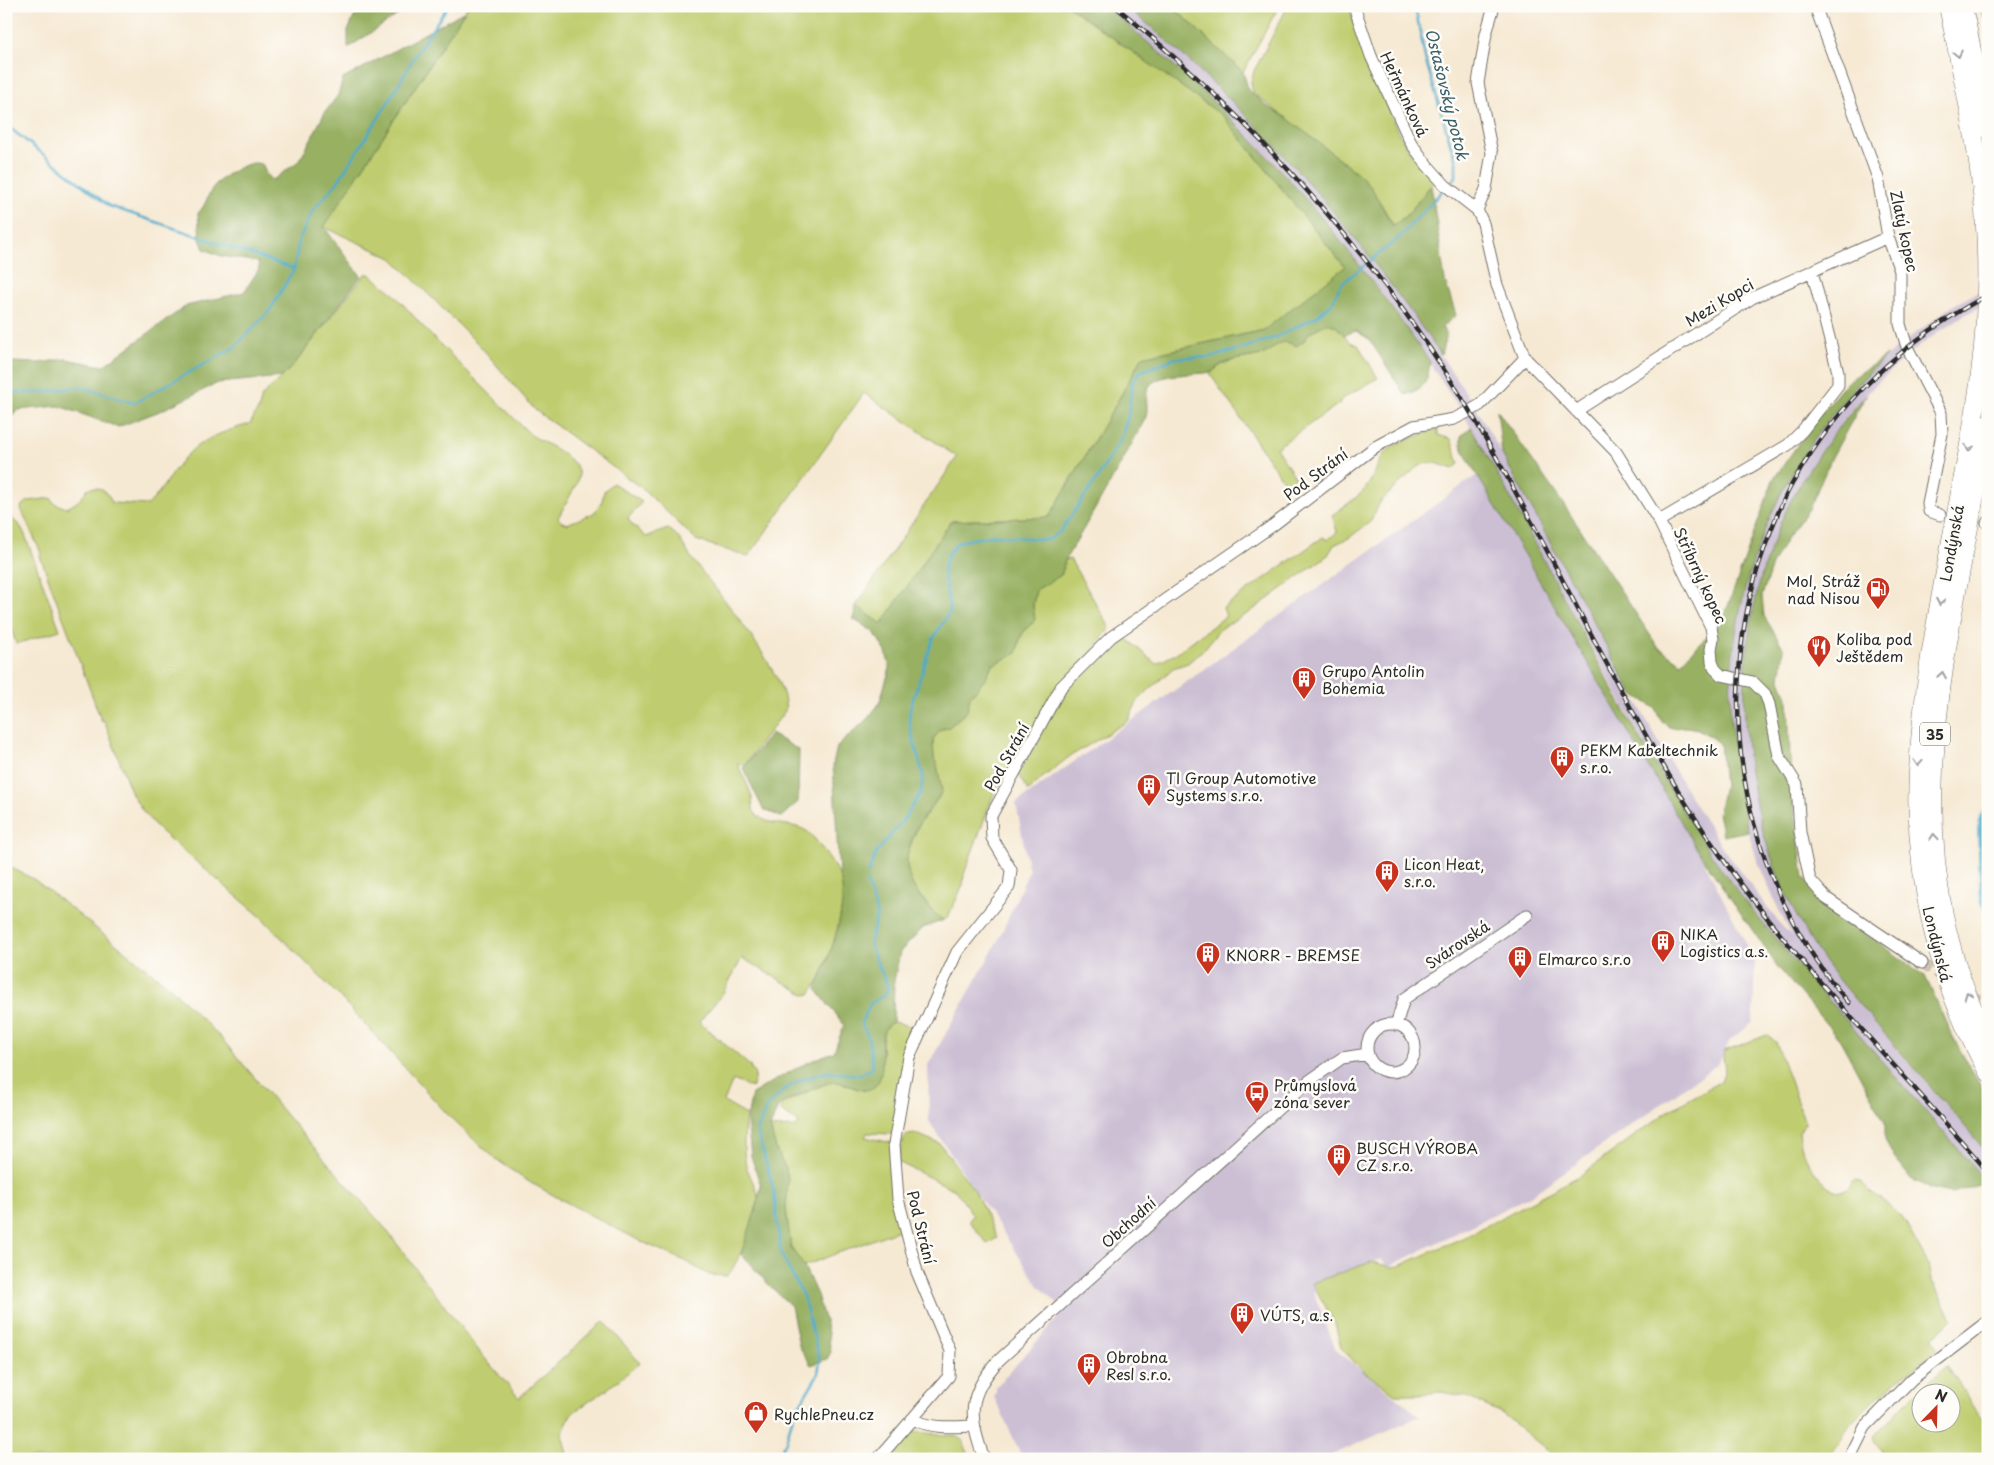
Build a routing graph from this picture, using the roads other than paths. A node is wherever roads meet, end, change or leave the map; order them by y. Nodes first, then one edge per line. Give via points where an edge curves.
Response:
1 (1354, 6) edge
2 (1494, 6) edge
3 (1815, 6) edge
4 (1948, 6) edge
5 (1963, 6) edge
6 (1984, 6) edge
7 (1988, 22) edge
8 (1988, 129) edge
9 (1477, 210) junction
10 (1888, 237) junction
11 (1812, 271) junction
12 (1525, 358) junction
13 (1576, 411) junction
14 (1988, 424) edge
15 (1940, 515) dead end
16 (1659, 521) junction
17 (1527, 915) dead end
18 (1922, 963) tunnel mouth
19 (1396, 1025) junction
20 (1988, 1040) edge
21 (1368, 1054) junction
22 (1988, 1072) edge
23 (1988, 1321) edge
24 (912, 1419) junction
25 (973, 1426) junction
26 (878, 1459) edge
27 (984, 1459) edge
28 (1848, 1459) edge

1 - 9 street, Heřmánková via 1371,56 1410,143 1445,185
2 - 9 street via 1478,83 1492,153 1486,189
3 - 10 street, Zlatý kopec via 1878,178
4 -> 22 highway, Londýnská / 35 via 1974,135 1986,253 1985,310 1981,373 1923,707 1918,833 1937,949 1965,1027
5 - 8 highway
6 - 7 street
9 - 12 street, Stříbrný kopec via 1497,285
10 - 11 street, Mezi Kopci
10 - 15 street, Zlatý kopec via 1900,272 1900,324 1907,347 1941,413 1942,434 1928,503 1929,510
11 - 13 street, Mezi Kopci via 1752,298
11 - 16 street, Stříbrný kopec via 1838,372 1838,385 1788,445
12 - 13 street, Stříbrný kopec
12 - 24 street, Pod Strání via 1470,412 1454,420 1414,426 1375,447 1272,526 1111,637 1061,687 990,816 992,838 1010,870 1009,887 957,952 909,1057 894,1144 898,1199 917,1272 950,1350 949,1376
13 - 16 street, Stříbrný kopec via 1616,452
20 -> 14 highway, Londýnská / 35 via 1966,991 1946,921 1937,875 1933,813 1940,687
16 - 18 street, Stříbrný kopec via 1711,627 1715,669 1720,675 1753,682 1765,694 1779,756 1797,785 1800,832 1810,880 1826,898
17 - 19 street, Svárovská via 1404,999
19 - 21 street via 1385,1025 1375,1030 1367,1046
19 - 21 street via 1411,1034 1414,1042 1415,1051 1407,1066 1400,1071 1381,1070
21 - 25 street, Obchodní via 1342,1058 1309,1081 999,1360 978,1390
23 - 28 street via 1912,1379 1866,1427
24 - 25 street via 934,1428
24 - 26 street
25 - 27 street, Obchodní

